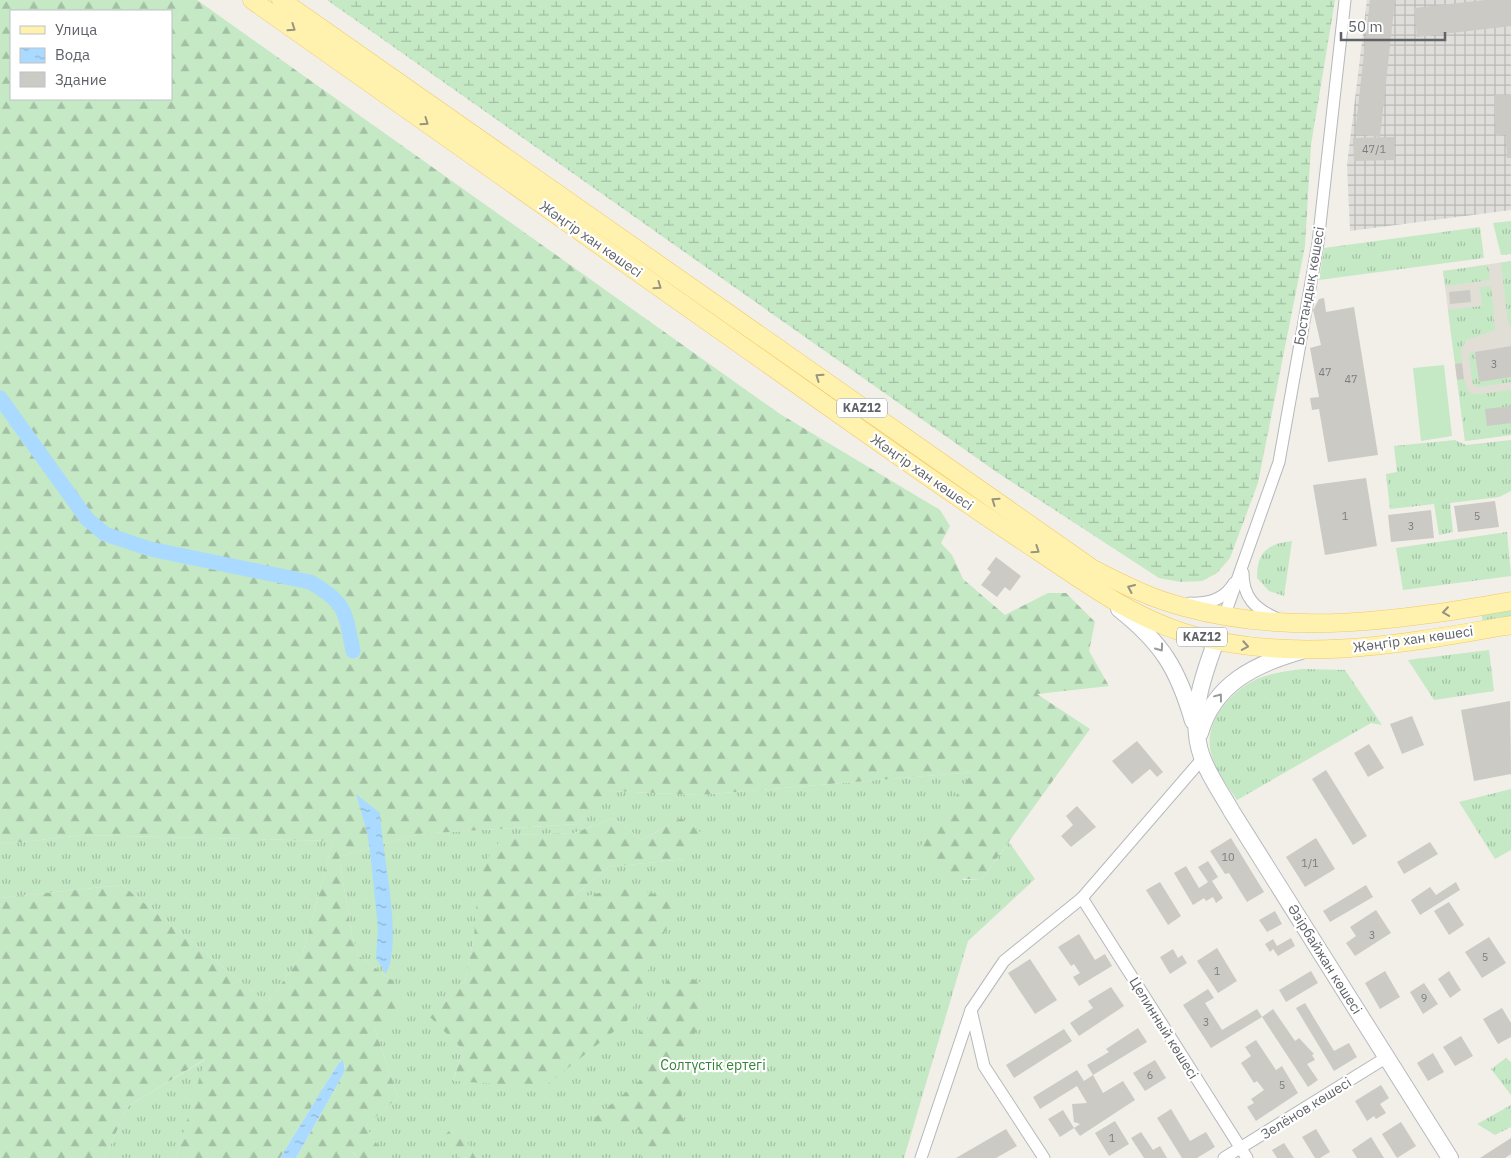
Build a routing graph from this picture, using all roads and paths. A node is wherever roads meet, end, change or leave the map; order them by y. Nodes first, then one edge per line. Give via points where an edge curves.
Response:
1 (252, 0) edge
2 (281, 0) edge
3 (1345, 0) edge
4 (1243, 566) junction
5 (1098, 592) junction
6 (1164, 601) junction
7 (1511, 602) edge
8 (1467, 609) junction
9 (1224, 617) junction
10 (1305, 625) junction
11 (1511, 625) edge
12 (1471, 632) junction
13 (1216, 640) junction
14 (1309, 649) junction
15 (1198, 740) junction
16 (1202, 758) junction
17 (1082, 898) junction
18 (971, 1010) junction
19 (1387, 1057) junction
20 (1244, 1153) edge
21 (921, 1158) edge
22 (1044, 1158) edge
23 (1224, 1158) edge
24 (1450, 1158) edge

1 -> 5 main road, Жәңгір хан көшесі / KAZ12 via 967,504
6 -> 2 main road, Жәңгір хан көшесі / KAZ12 via 1093,570
3 - 4 street, Бостандық көшесі via 1318,244 1273,484
4 - 6 street via 1230,590 1218,600 1201,603
4 - 9 street
4 - 10 street via 1248,599 1260,611 1277,619
5 - 13 main road, Жәңгір хан көшесі / KAZ12 via 1181,632
5 -> 15 main road via 1137,624 1172,665
6 - 9 main road, Жәңгір хан көшесі / KAZ12
7 - 8 main road, Жәңгір хан көшесі / KAZ12
8 -> 10 main road, Жәңгір хан көшесі / KAZ12 via 1374,622
8 - 12 main road
9 - 10 main road, Жәңгір хан көшесі / KAZ12
9 - 13 main road
11 - 12 main road, Жәңгір хан көшесі / KAZ12
12 - 14 main road, Жәңгір хан көшесі / KAZ12 via 1364,648
13 -> 14 main road, Жәңгір хан көшесі / KAZ12 via 1273,649
13 - 15 main road via 1197,699
15 -> 14 main road via 1208,712 1227,686 1270,661
15 - 16 main road, Әзірбайжан көшесі
16 - 17 street
16 - 19 main road, Әзірбайжан көшесі via 1232,812
17 - 18 street via 1004,960
17 - 20 street, Целинный көшесі
18 - 21 street
18 - 22 street via 984,1066
19 - 20 street, Зелёнов көшесі
19 - 24 main road, Әзірбайжан көшесі
20 - 23 street, Зелёнов көшесі

